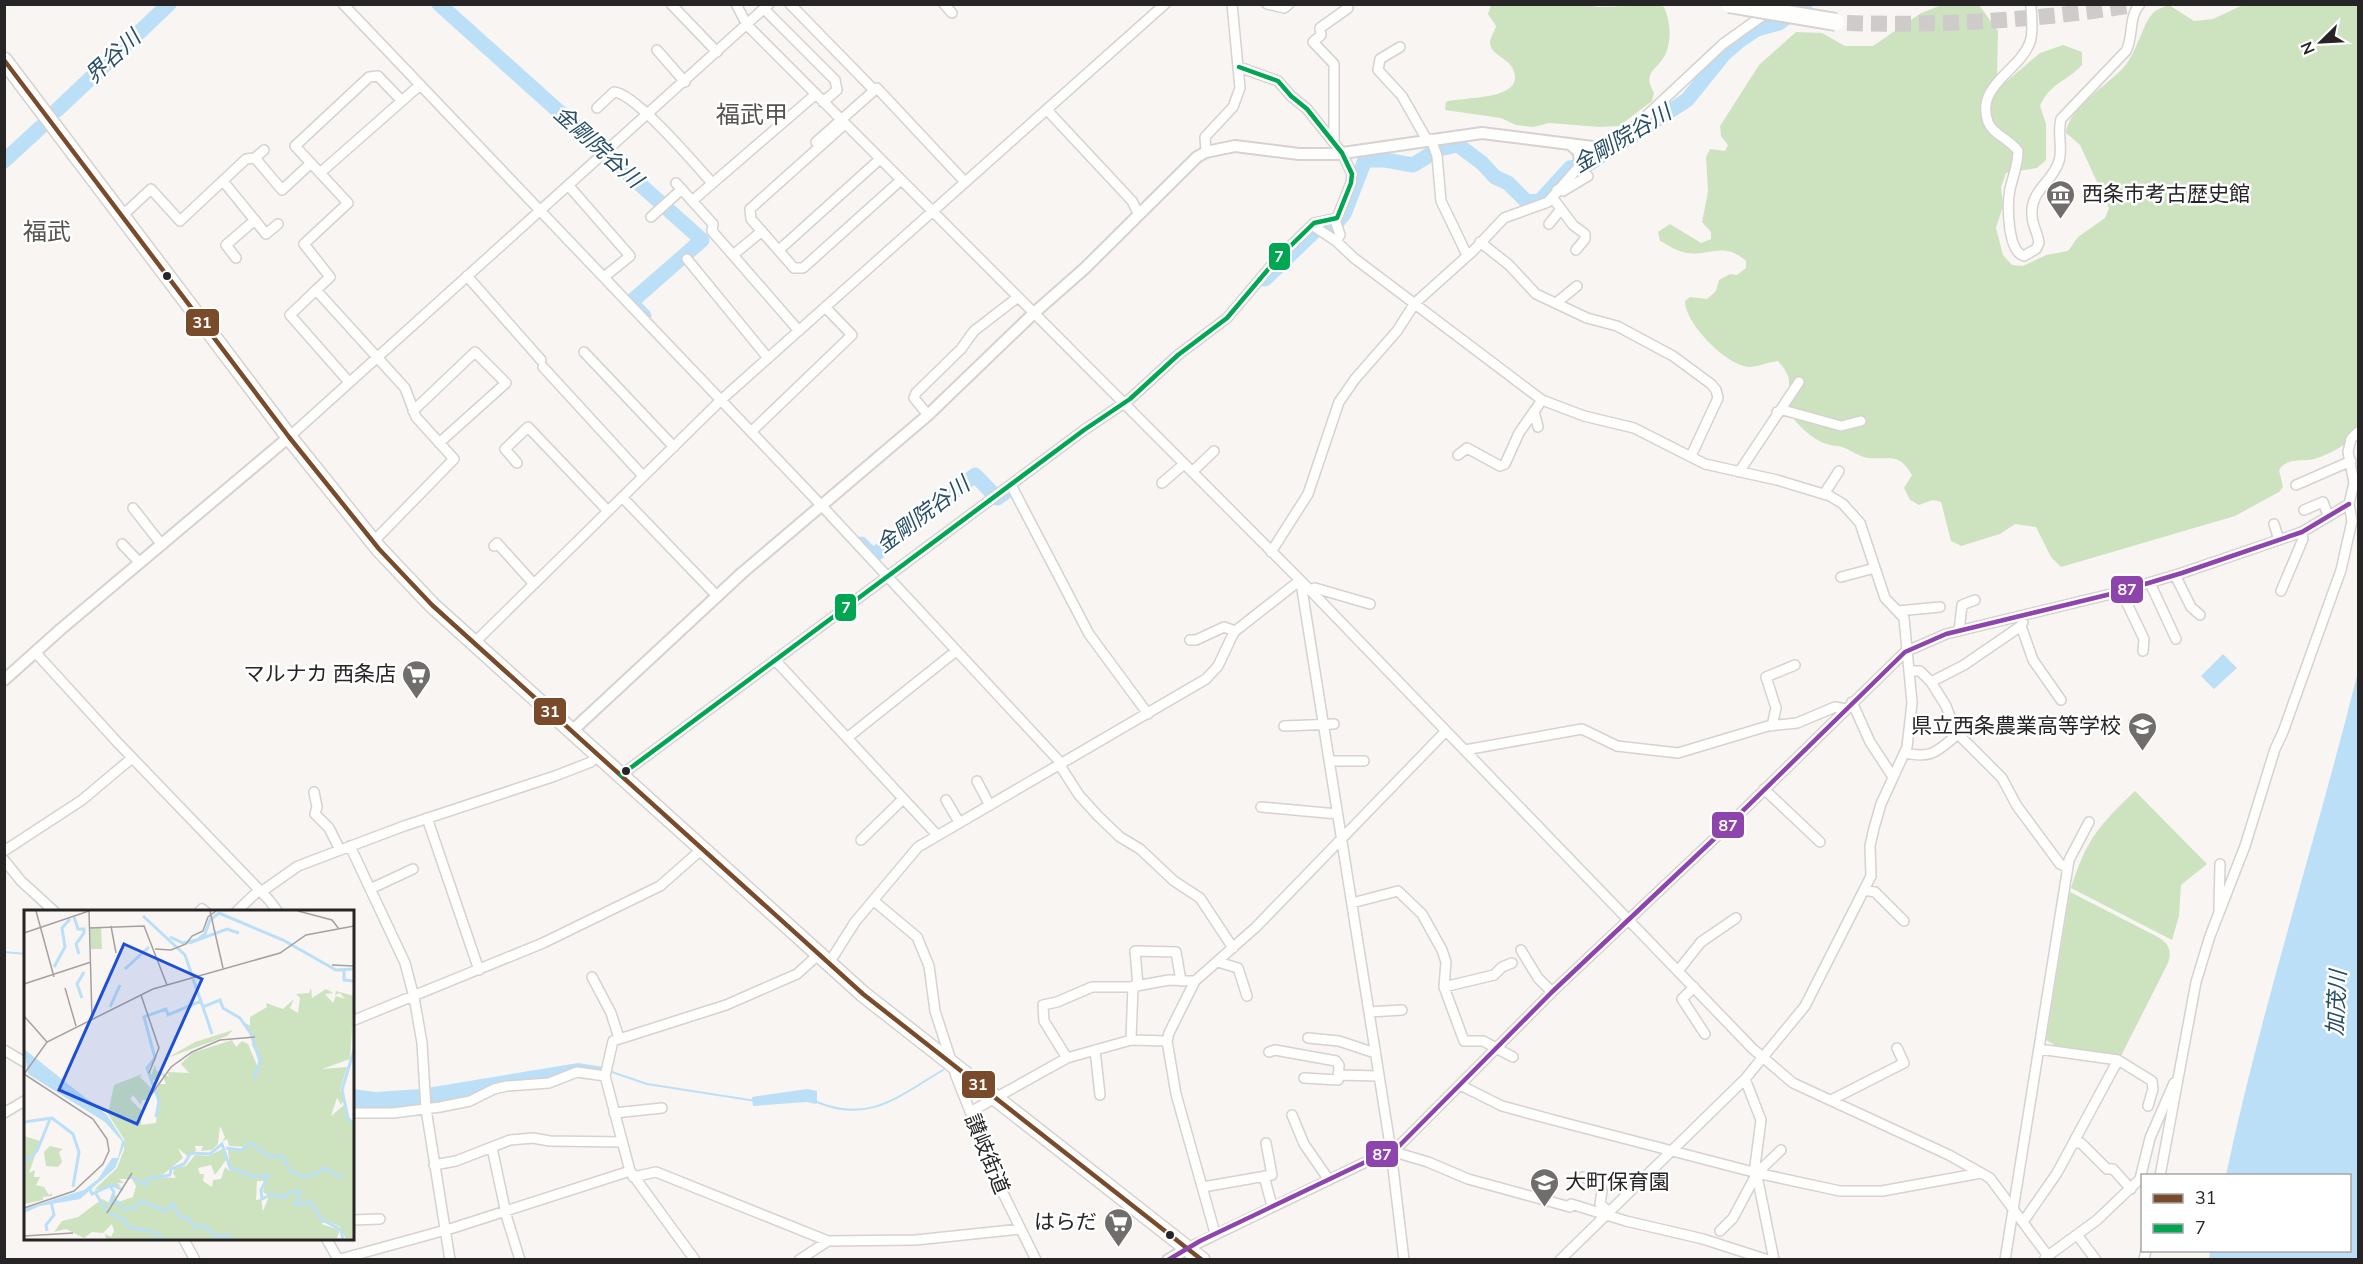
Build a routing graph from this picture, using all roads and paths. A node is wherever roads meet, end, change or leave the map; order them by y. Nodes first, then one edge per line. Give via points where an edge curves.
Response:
1 (343, 4) edge
2 (671, 4) edge
3 (736, 4) edge
4 (790, 4) edge
5 (944, 4) edge
6 (1165, 4) edge
7 (1232, 4) edge
8 (1267, 4) edge
9 (1289, 4) edge
10 (1729, 4) edge
11 (1778, 4) edge
12 (2031, 4) edge
13 (2140, 4) edge
14 (766, 7) edge
15 (1348, 8) dead end
16 (952, 14) dead end
17 (1836, 22) tunnel mouth
18 (747, 25) junction
19 (1400, 47) dead end
20 (657, 50) dead end
21 (717, 52) junction
22 (4, 60) edge
23 (1239, 67) junction
24 (685, 82) junction
25 (420, 85) junction
26 (874, 90) junction
27 (816, 94) junction
28 (401, 100) junction
29 (823, 102) junction
30 (597, 108) dead end
31 (1047, 110) junction
32 (648, 115) junction
33 (843, 122) junction
34 (1429, 140) junction
35 (1334, 141) junction
36 (1569, 144) junction
37 (1601, 148) junction
38 (264, 150) dead end
39 (1206, 152) junction
40 (1342, 153) junction
41 (255, 158) junction
42 (880, 159) junction
43 (311, 162) junction
44 (1580, 165) junction
45 (320, 173) junction
46 (1588, 176) dead end
47 (901, 180) junction
48 (223, 181) junction
49 (965, 182) junction
50 (712, 183) junction
51 (568, 185) junction
52 (1555, 194) junction
53 (692, 201) junction
54 (743, 208) dead end
55 (1561, 209) junction
56 (540, 211) junction
57 (932, 211) junction
58 (123, 215) junction
59 (1139, 215) junction
60 (651, 217) dead end
61 (255, 220) junction
62 (278, 224) dead end
63 (1549, 224) dead end
64 (1315, 227) junction
65 (1337, 230) junction
66 (762, 231) junction
67 (1480, 243) junction
68 (778, 250) junction
69 (1576, 250) dead end
70 (733, 255) junction
71 (1467, 255) junction
72 (236, 258) dead end
73 (687, 259) dead end
74 (467, 276) junction
75 (604, 278) junction
76 (1577, 286) dead end
77 (316, 290) junction
78 (1018, 297) junction
79 (1414, 303) junction
80 (1556, 303) junction
81 (825, 307) junction
82 (1034, 313) junction
83 (799, 331) junction
84 (584, 352) dead end
85 (377, 357) junction
86 (768, 358) junction
87 (349, 382) junction
88 (1799, 382) dead end
89 (721, 400) junction
90 (1542, 400) junction
91 (1123, 403) junction
92 (413, 411) junction
93 (1533, 411) junction
94 (1777, 412) junction
95 (928, 415) junction
96 (1861, 421) dead end
97 (1538, 427) dead end
98 (752, 431) junction
99 (2358, 432) edge
100 (289, 437) junction
101 (439, 443) junction
102 (674, 447) junction
103 (1214, 451) dead end
104 (1458, 455) dead end
105 (1691, 456) junction
106 (2350, 461) junction
107 (517, 463) dead end
108 (1184, 464) junction
109 (1839, 471) dead end
110 (1192, 472) junction
111 (1739, 472) junction
112 (643, 476) junction
113 (1162, 483) dead end
114 (1011, 485) junction
115 (2296, 485) dead end
116 (1824, 494) junction
117 (622, 497) junction
118 (2349, 504) junction
119 (821, 505) junction
120 (133, 508) dead end
121 (2304, 510) dead end
122 (608, 511) junction
123 (2328, 515) junction
124 (2274, 524) dead end
125 (2302, 532) junction
126 (2279, 540) junction
127 (373, 542) junction
128 (122, 544) dead end
129 (162, 544) junction
130 (494, 546) dead end
131 (1271, 552) junction
132 (140, 562) junction
133 (1875, 568) junction
134 (2175, 575) junction
135 (887, 576) junction
136 (1840, 577) dead end
137 (2273, 580) dead end
138 (1300, 582) junction
139 (2150, 583) junction
140 (534, 584) junction
141 (1310, 590) junction
142 (2121, 591) junction
143 (717, 596) junction
144 (1975, 600) dead end
145 (1370, 604) dead end
146 (1940, 607) dead end
147 (1898, 611) junction
148 (2027, 615) junction
149 (2200, 615) dead end
150 (2020, 626) junction
151 (1235, 631) junction
152 (1959, 631) junction
153 (2176, 639) dead end
154 (1190, 640) dead end
155 (474, 643) junction
156 (956, 651) junction
157 (2143, 651) dead end
158 (35, 652) junction
159 (1905, 652) junction
160 (775, 660) junction
161 (1795, 664) dead end
162 (1909, 671) junction
163 (4, 680) edge
164 (1931, 682) junction
165 (2061, 700) dead end
166 (1849, 705) junction
167 (1148, 714) junction
168 (1323, 724) junction
169 (1334, 724) dead end
170 (1284, 726) dead end
171 (1772, 726) junction
172 (573, 730) junction
173 (1446, 731) junction
174 (1958, 734) junction
175 (847, 738) junction
176 (1465, 750) junction
177 (1905, 753) junction
178 (599, 754) junction
179 (132, 758) junction
180 (1329, 761) junction
181 (1364, 761) dead end
182 (1060, 764) junction
183 (621, 775) junction
184 (1893, 777) junction
185 (977, 781) dead end
186 (1764, 789) junction
187 (314, 792) dead end
188 (903, 799) junction
189 (946, 800) dead end
190 (989, 804) junction
191 (1265, 805) dead end
192 (1337, 810) junction
193 (427, 818) junction
194 (958, 822) junction
195 (2089, 822) dead end
196 (937, 835) junction
197 (1341, 837) junction
198 (861, 840) dead end
199 (1820, 842) dead end
200 (350, 846) junction
201 (702, 849) junction
202 (4, 850) edge
203 (340, 850) junction
204 (2220, 864) dead end
205 (6, 866) edge
206 (2068, 868) junction
207 (413, 869) dead end
208 (370, 889) junction
209 (1864, 890) junction
210 (260, 891) junction
211 (874, 901) junction
212 (1352, 903) junction
213 (53, 910) edge
214 (238, 910) edge
215 (276, 910) edge
216 (2219, 912) junction
217 (1736, 918) dead end
218 (1629, 920) junction
219 (1904, 921) dead end
220 (1233, 948) junction
221 (1521, 950) dead end
222 (824, 959) junction
223 (1218, 962) junction
224 (1512, 963) dead end
225 (479, 970) junction
226 (1678, 971) junction
227 (592, 977) dead end
228 (1181, 981) junction
229 (1195, 981) junction
230 (1136, 986) junction
231 (1444, 987) junction
232 (1694, 987) junction
233 (1552, 992) junction
234 (1247, 996) dead end
235 (414, 997) junction
236 (1402, 1010) dead end
237 (1369, 1012) junction
238 (354, 1020) edge
239 (1705, 1035) dead end
240 (619, 1038) junction
241 (1308, 1038) dead end
242 (1131, 1040) junction
243 (1167, 1041) junction
244 (1497, 1047) junction
245 (1897, 1048) dead end
246 (2039, 1048) junction
247 (4, 1050) edge
248 (1095, 1050) junction
249 (1269, 1052) dead end
250 (1375, 1053) junction
251 (1513, 1057) dead end
252 (1762, 1057) junction
253 (1067, 1058) junction
254 (2118, 1060) junction
255 (24, 1062) edge
256 (952, 1065) junction
257 (605, 1072) junction
258 (1338, 1075) junction
259 (1379, 1076) junction
260 (2177, 1076) junction
261 (1304, 1078) dead end
262 (1745, 1079) junction
263 (1460, 1085) junction
264 (1100, 1095) dead end
265 (995, 1098) junction
266 (1833, 1100) junction
267 (24, 1101) edge
268 (2148, 1106) dead end
269 (425, 1107) junction
270 (662, 1108) dead end
271 (970, 1112) junction
272 (4, 1113) edge
273 (354, 1113) edge
274 (614, 1113) junction
275 (1292, 1115) dead end
276 (622, 1142) junction
277 (1266, 1143) dead end
278 (2074, 1143) junction
279 (492, 1148) junction
280 (1672, 1150) junction
281 (1781, 1150) dead end
282 (1391, 1151) junction
283 (434, 1165) junction
284 (1757, 1173) junction
285 (1981, 1173) junction
286 (631, 1174) junction
287 (2142, 1174) edge
288 (2160, 1174) edge
289 (2141, 1175) edge
290 (1264, 1176) junction
291 (1583, 1177) dead end
292 (1329, 1180) junction
293 (1203, 1187) junction
294 (2132, 1189) junction
295 (1272, 1206) junction
296 (2013, 1209) junction
297 (506, 1210) junction
298 (1607, 1213) junction
299 (380, 1219) dead end
300 (354, 1220) edge
301 (2023, 1222) junction
302 (446, 1229) junction
303 (1020, 1229) junction
304 (1720, 1231) dead end
305 (1215, 1233) junction
306 (2078, 1236) junction
307 (184, 1240) edge
308 (327, 1240) edge
309 (828, 1241) junction
310 (1188, 1248) junction
311 (2046, 1258) edge
312 (338, 1259) edge
313 (195, 1260) edge
314 (450, 1260) edge
315 (520, 1260) edge
316 (695, 1260) edge
317 (799, 1260) edge
318 (1036, 1260) edge
319 (1168, 1260) edge
320 (1202, 1260) edge
321 (1404, 1260) edge
322 (1560, 1260) edge
323 (1768, 1260) edge
324 (1774, 1260) edge
325 (2005, 1260) edge
326 (2096, 1260) edge

1 - 25 street
2 - 21 street
3 - 18 street
4 - 26 street
5 - 16 street
6 - 31 street
7 - 23 street
8 - 9 street via 1284,8
10 - 17 highway, bridge
11 - 37 street via 1723,44 1629,132
12 - 13 street via 2030,43 1994,84 1987,111 1992,128 2018,151 2009,198 2011,238 2015,249 2024,256 2039,243 2031,217 2032,205 2060,159 2061,119 2126,51 2133,16
14 - 18 street
14 - 29 street via 835,80 837,90
15 - 35 street via 1320,28 1321,35 1313,42 1334,64
18 - 21 street
18 - 27 street
19 - 34 street via 1380,59 1378,70 1402,96
20 - 24 street
21 - 24 street
22 - 58 highway
23 - 35 street via 1278,81 1308,108
23 - 39 street via 1237,102 1207,133
24 - 32 street
25 - 28 street
25 - 56 street
26 - 33 street
26 - 49 street via 877,88
27 - 29 street
27 - 50 street
28 - 43 street via 378,76 369,77 295,146
28 - 45 street
29 - 33 street
30 - 32 street via 614,92 620,92
31 - 49 street
31 - 59 street via 1132,201
32 - 50 street
32 - 51 street
33 - 42 street
33 - 54 street
33 - 66 street via 750,209 751,219
34 - 36 street via 1489,134
34 - 40 street
34 - 71 street via 1437,156 1441,201
35 - 40 street
36 - 37 street
36 - 44 street via 1579,152
37 - 44 street
38 - 41 street
39 - 40 street via 1235,146 1299,154
39 - 59 street via 1188,164
40 - 65 street via 1352,174
41 - 43 street via 282,190
41 - 48 street via 246,159
42 - 47 street
42 - 68 street
43 - 45 street
44 - 52 street
45 - 77 street via 348,202 304,244 330,277
46 - 52 street
47 - 57 street
47 - 68 street via 803,268 795,268
48 - 58 street via 180,221 151,189
48 - 61 street
49 - 57 street
50 - 53 street
51 - 56 street
51 - 75 street via 630,256
52 - 55 street
52 - 67 street via 1540,206 1504,218
53 - 60 street via 679,186
53 - 70 street
55 - 63 street
55 - 69 street via 1585,234
56 - 74 street
56 - 75 street
57 - 78 street
57 - 81 street
58 - 100 highway
59 - 82 street
61 - 62 street via 266,234
61 - 72 street via 226,245
64 - 65 street
64 - 65 street via 1320,220
64 - 91 street via 1276,260 1227,318
65 - 79 street via 1354,258
66 - 68 street
66 - 70 street
67 - 71 street
67 - 80 street via 1509,265 1531,290
70 - 83 street
71 - 79 street
73 - 86 street
74 - 85 street
74 - 112 street
75 - 89 street
76 - 80 street
77 - 85 street
77 - 87 street via 290,315
78 - 82 street
78 - 95 street via 974,331 962,349 916,393 914,398
79 - 90 street
79 - 131 street via 1397,331 1340,402 1308,494
80 - 105 street via 1587,318 1617,326 1673,356 1713,386 1718,398
81 - 83 street
81 - 98 street via 852,335
82 - 91 street
82 - 95 street
83 - 86 street
84 - 102 street
85 - 87 street
85 - 92 street via 405,388
86 - 89 street
87 - 100 street
88 - 94 street
89 - 98 street
89 - 102 street
90 - 93 street
90 - 105 street via 1584,416 1635,428
91 - 108 street
91 - 114 street
92 - 101 street
92 - 101 street via 475,352 506,383
93 - 97 street
93 - 104 street via 1505,464 1500,466 1467,448
94 - 96 street via 1783,410 1841,426
94 - 111 street
95 - 119 street
98 - 119 street
99 - 106 street via 2349,445
100 - 127 highway
100 - 129 street
101 - 127 street via 454,459
102 - 112 street
103 - 110 street
105 - 111 street via 1705,464
106 - 115 street
106 - 118 street via 2355,483
107 - 122 street via 505,449 528,427
108 - 110 street
108 - 113 street
109 - 116 street
110 - 131 street
111 - 116 street
112 - 117 street
114 - 135 street
114 - 167 street via 1089,634
116 - 133 street via 1855,516
117 - 122 street
117 - 143 street
118 - 123 street
118 - 216 street via 2352,521 2340,570
119 - 135 street
119 - 143 street
120 - 129 street
121 - 123 street via 2323,502
122 - 140 street
123 - 125 street
124 - 126 street
125 - 126 street
125 - 137 street via 2303,539 2282,587
126 - 134 street
127 - 155 highway
128 - 132 street
129 - 132 street
130 - 140 street via 497,543
131 - 138 street
132 - 158 street
133 - 136 street
133 - 147 street via 1885,598
134 - 139 street
134 - 149 street via 2191,607
135 - 156 street
135 - 160 street
138 - 141 street
138 - 151 street
138 - 168 street
139 - 142 street
139 - 153 street
140 - 155 street
141 - 145 street via 1315,588
141 - 173 street
142 - 148 street
142 - 157 street via 2144,639
143 - 172 street
144 - 152 street via 1962,605
146 - 147 street
147 - 159 street via 1904,618
148 - 150 street
148 - 152 street
150 - 164 street via 1964,665
150 - 165 street via 2033,660
151 - 154 street via 1224,627
151 - 167 street via 1212,673
152 - 159 street
155 - 172 highway
156 - 175 street
156 - 182 street
158 - 163 street
158 - 179 street
159 - 162 street
159 - 166 street
160 - 175 street
160 - 183 street
161 - 171 street via 1767,677 1776,708
162 - 164 street via 1920,671
162 - 177 street via 1912,703
164 - 174 street
166 - 171 street via 1797,723
166 - 184 street
166 - 186 street
167 - 182 street
168 - 169 street
168 - 170 street
168 - 180 street
171 - 176 street via 1678,753 1617,746 1582,729
172 - 178 highway
173 - 176 street
173 - 197 street
174 - 177 street via 1930,755
174 - 206 street via 2002,778 2017,806 2060,864
175 - 188 street
176 - 218 street
177 - 184 street
178 - 183 highway
178 - 193 street via 591,762 555,776
179 - 202 street via 82,800
179 - 210 street
180 - 181 street
180 - 192 street
182 - 190 street
182 - 220 street via 1098,816 1174,881 1200,898
183 - 201 highway
184 - 209 street via 1871,839 1872,871
185 - 190 street
186 - 199 street
186 - 218 street
187 - 203 street via 315,814 329,828
188 - 196 street
188 - 198 street
189 - 194 street
190 - 194 street
191 - 192 street
192 - 197 street
193 - 200 street
193 - 225 street
194 - 196 street
195 - 206 street
196 - 211 street via 918,847
197 - 212 street
197 - 220 street
200 - 203 street
200 - 208 street
201 - 222 highway
201 - 225 street via 660,886
203 - 210 street via 298,866
204 - 216 street
205 - 213 street
206 - 246 street
207 - 208 street
208 - 235 street via 405,963
209 - 219 street via 1875,892
209 - 252 street via 1805,1006
210 - 214 street
210 - 215 street
211 - 222 street
211 - 256 street, 讃岐街道 via 918,937 929,966 935,1011
212 - 231 street via 1398,891 1404,894 1422,914 1442,950 1446,962
212 - 237 street
216 - 260 street via 2196,982
217 - 226 street via 1701,942
218 - 226 street
218 - 233 street
220 - 223 street
221 - 233 street
222 - 240 street via 726,1005
222 - 256 highway
223 - 229 street
223 - 234 street via 1238,968
224 - 231 street via 1494,975
225 - 235 street
226 - 232 street
227 - 240 street
228 - 229 street
228 - 230 street
228 - 230 street via 1176,952 1135,951
229 - 243 street
230 - 242 street
230 - 253 street via 1092,987 1043,1005 1044,1022
231 - 244 street via 1464,1041 1483,1041
232 - 239 street via 1682,999
232 - 252 street
233 - 244 street
235 - 238 street
235 - 269 street
236 - 237 street
237 - 250 street
240 - 257 street via 613,1041
241 - 250 street via 1339,1041
242 - 243 street
242 - 248 street
243 - 293 street via 1176,1094
244 - 251 street
244 - 263 street
245 - 266 street via 1904,1063
246 - 254 street
246 - 296 street
247 - 255 street
248 - 253 street
248 - 264 street
249 - 258 street via 1336,1061
250 - 259 street
252 - 262 street
252 - 266 street via 1793,1083
253 - 265 street
254 - 268 street via 2152,1082
254 - 278 street
256 - 265 highway
256 - 271 street, 讃岐街道
257 - 269 street via 577,1072 549,1083 520,1083 494,1089 470,1101
257 - 274 street
258 - 259 street
258 - 261 street via 1338,1080
259 - 282 street
260 - 287 street via 2150,1138
260 - 288 street
262 - 280 street
262 - 284 street via 1761,1120 1755,1154
263 - 280 street via 1502,1106
263 - 282 street via 1406,1141
265 - 271 street
265 - 310 highway
266 - 285 street
267 - 272 street
269 - 273 street via 379,1114
269 - 283 street
270 - 274 street
271 - 303 street, 讃岐街道
274 - 276 street
275 - 292 street via 1304,1144
276 - 279 street via 550,1142 533,1138 510,1140
276 - 286 street
277 - 290 street via 1272,1175
278 - 294 street via 2081,1143
278 - 301 street
279 - 283 street
279 - 297 street
280 - 284 street
280 - 298 street
281 - 284 street
282 - 292 street
282 - 298 street via 1468,1179
282 - 321 street
283 - 302 street
284 - 285 street via 1840,1191 1869,1193
284 - 304 street via 1733,1218
284 - 324 street
285 - 296 street via 1995,1184
286 - 297 street
286 - 309 street via 656,1172
286 - 316 street
289 - 294 street
290 - 293 street
290 - 295 street
291 - 298 street via 1599,1185 1600,1204
292 - 295 street
293 - 305 street
294 - 306 street
295 - 305 street
296 - 301 street
296 - 325 street
297 - 302 street
297 - 315 street
298 - 322 street
298 - 323 street
299 - 300 street
301 - 311 street
302 - 312 street
302 - 314 street
303 - 309 street via 915,1240
303 - 318 street, 讃岐街道
305 - 310 street
306 - 311 street
306 - 326 street
307 - 313 street
308 - 312 street
309 - 317 street
310 - 319 street
310 - 320 highway

